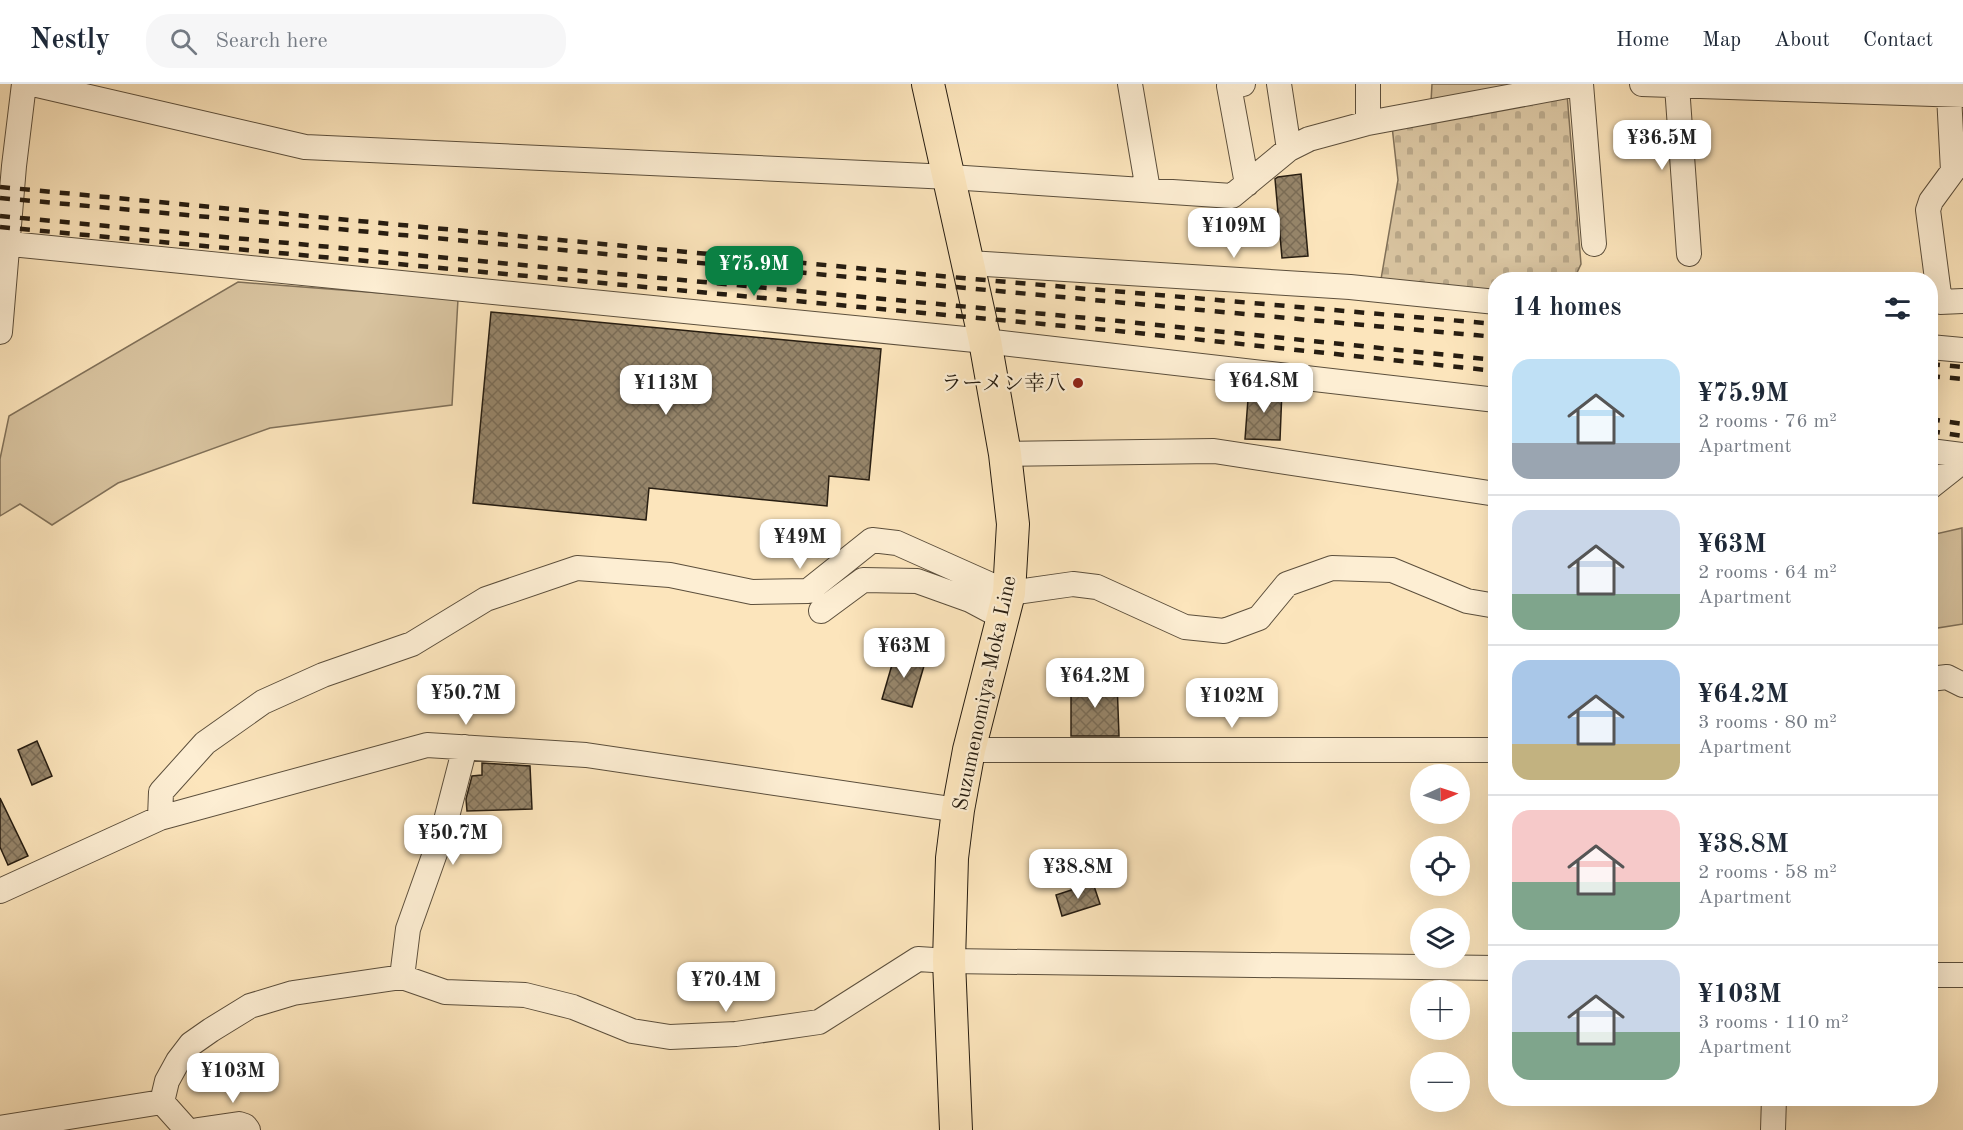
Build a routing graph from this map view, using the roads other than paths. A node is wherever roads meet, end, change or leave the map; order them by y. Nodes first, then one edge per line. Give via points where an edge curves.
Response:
1 (24, 84) edge
2 (33, 84) edge
3 (928, 84) edge
4 (1130, 84) edge
5 (1243, 84) edge
6 (1279, 84) edge
7 (1368, 84) edge
8 (1580, 84) edge
9 (1642, 84) edge
10 (1677, 86) junction
11 (1956, 95) edge
12 (1368, 123) junction
13 (1289, 149) junction
14 (7, 165) edge
15 (950, 177) junction
16 (1246, 184) junction
17 (1148, 190) junction
18 (3, 243) edge
19 (1594, 244) dead end
20 (1689, 254) dead end
21 (969, 263) junction
22 (1933, 272) edge
23 (1938, 296) edge
24 (1488, 301) edge
25 (1963, 301) edge
26 (0, 332) edge
27 (985, 341) junction
28 (1938, 348) edge
29 (1963, 350) edge
30 (1488, 399) edge
31 (1938, 452) edge
32 (1005, 454) junction
33 (1963, 455) edge
34 (1963, 461) edge
35 (1938, 481) edge
36 (1488, 493) edge
37 (1006, 605) junction
38 (1488, 605) edge
39 (821, 611) dead end
40 (1938, 678) edge
41 (1963, 685) edge
42 (465, 747) junction
43 (969, 750) junction
44 (1488, 750) edge
45 (958, 810) junction
46 (160, 819) junction
47 (0, 891) edge
48 (949, 962) junction
49 (1488, 968) edge
50 (1938, 975) edge
51 (1963, 975) edge
52 (402, 977) junction
53 (162, 1102) junction
54 (1774, 1106) edge
55 (0, 1128) edge
56 (187, 1130) edge
57 (198, 1130) edge
58 (248, 1130) edge
59 (956, 1130) edge
60 (1773, 1130) edge

1 - 14 street
2 - 15 street via 305,147
3 - 15 main road, Suzumenomiya-Moka Line
4 - 17 street
5 - 16 street via 1229,86
6 - 13 street
7 - 12 street
8 - 12 street
8 - 19 street
9 - 10 street
10 - 11 street
10 - 20 street
11 - 22 street via 1953,171 1928,210
12 - 13 street via 1309,139
13 - 16 street
14 - 18 street
15 - 17 street
15 - 21 main road, Suzumenomiya-Moka Line
16 - 17 street via 1232,196
18 - 26 street
18 - 27 street
21 - 24 street via 1350,287
21 - 27 main road, Suzumenomiya-Moka Line
23 - 25 street via 1940,302
27 - 30 street
27 - 32 main road, Suzumenomiya-Moka Line
28 - 29 street
31 - 33 street
32 - 36 street via 1214,451
32 - 37 main road, Suzumenomiya-Moka Line via 1013,524
34 - 35 street
37 - 38 street via 1073,584 1097,587 1185,627 1224,631 1259,618 1287,584 1332,568 1392,570 1467,602
37 - 39 street via 970,600 917,581 863,580
37 - 43 main road, Suzumenomiya-Moka Line
37 - 46 street via 897,543 872,540 808,591 752,592 670,575 577,568 486,599 412,644 323,675 263,702 205,743 161,792
40 - 41 street via 1947,677
42 - 45 street via 586,755
42 - 46 street via 427,746
42 - 52 street via 444,828 408,929
43 - 44 street
43 - 45 main road, Suzumenomiya-Moka Line
45 - 48 main road, Suzumenomiya-Moka Line via 952,858
46 - 47 street
48 - 49 street
48 - 52 street via 918,959 819,1022 735,1034 670,1036 632,1031 573,1006 525,995 446,992
48 - 59 main road, Suzumenomiya-Moka Line
50 - 51 street
52 - 53 street via 293,993 250,1006 191,1044 167,1082
53 - 55 street
53 - 56 street
54 - 60 street
57 - 58 street via 239,1124

